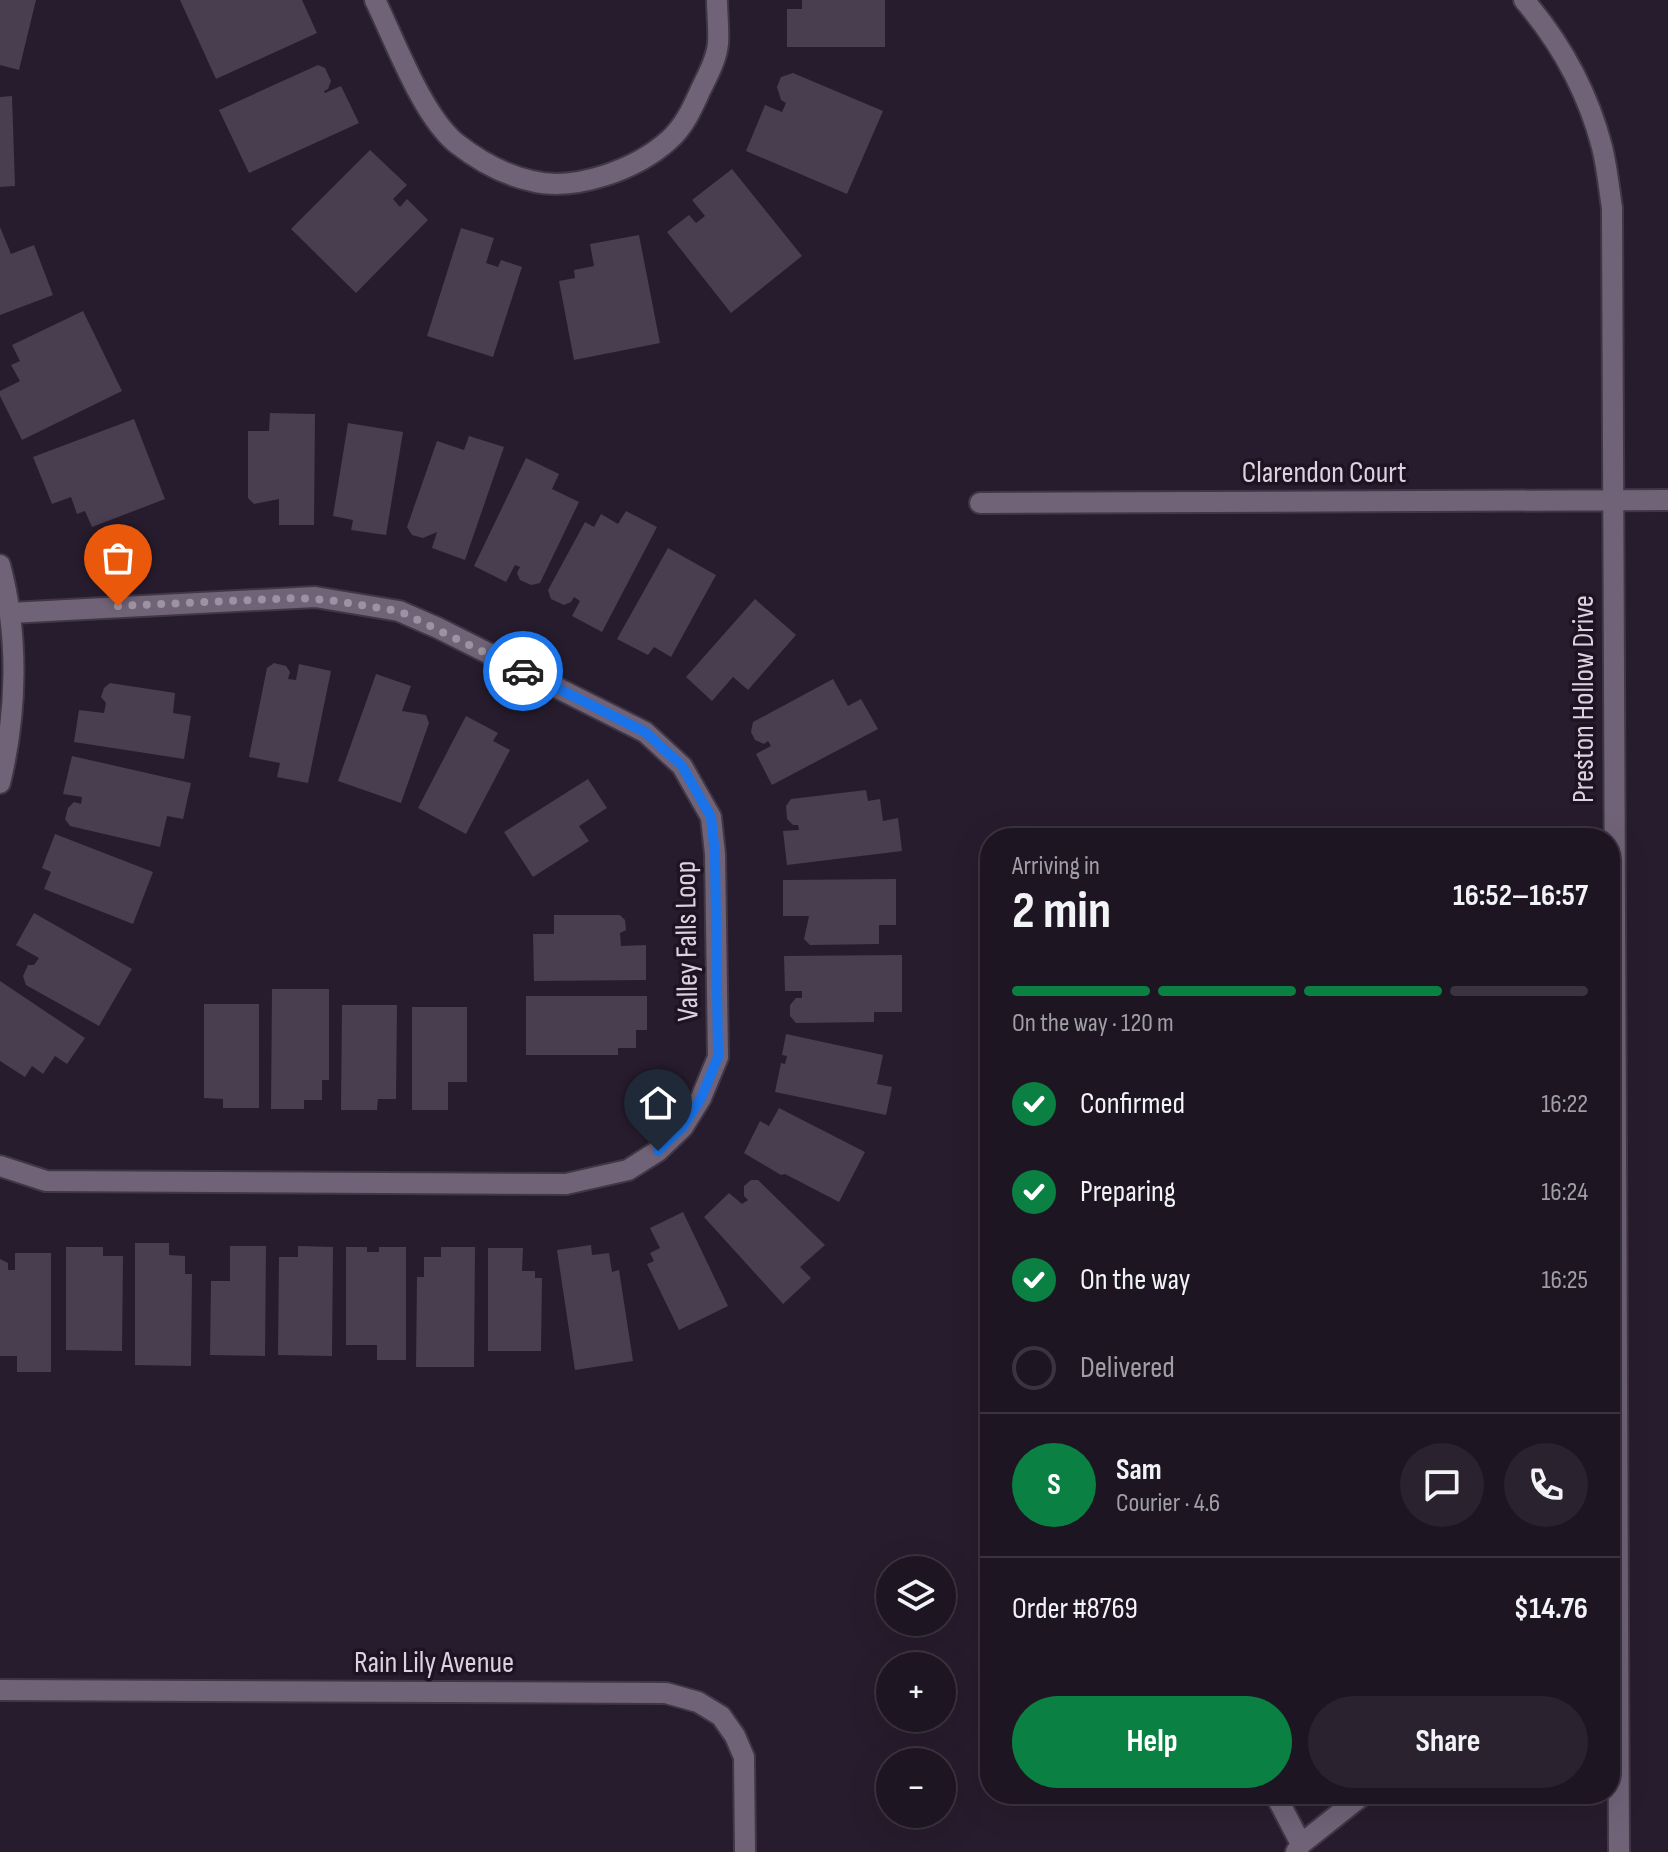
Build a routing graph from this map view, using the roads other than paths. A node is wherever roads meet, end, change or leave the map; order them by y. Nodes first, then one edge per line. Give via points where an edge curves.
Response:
1 (375, 0) edge
2 (717, 0) edge
3 (1524, 0) edge
4 (1612, 500) junction
5 (1668, 500) edge
6 (980, 503) dead end
7 (0, 565) edge
8 (10, 613) junction
9 (0, 783) edge
10 (1612, 828) edge
11 (0, 1166) edge
12 (0, 1690) edge
13 (1279, 1804) edge
14 (1352, 1804) edge
15 (1616, 1804) edge
16 (1299, 1848) edge
17 (745, 1852) edge
18 (1619, 1852) edge

1 - 2 street via 429,111 453,141 482,162 535,182 578,182 642,160 669,140 689,114 718,44
3 - 4 street, Preston Hollow Drive via 1565,57 1602,148 1612,208
4 - 5 street, Clarendon Court
4 - 6 street, Clarendon Court
4 - 10 street, Preston Hollow Drive
7 - 8 street
8 - 9 street via 11,711
8 - 11 street, Valley Falls Loop via 315,597 399,611 645,732 682,766 711,817 718,1057 683,1127 658,1151 628,1170 566,1184 46,1181
12 - 17 street, Rain Lily Avenue via 666,1693 698,1702 721,1716 735,1736 744,1757
13 - 16 street
14 - 16 street
15 - 18 street, Preston Hollow Drive

